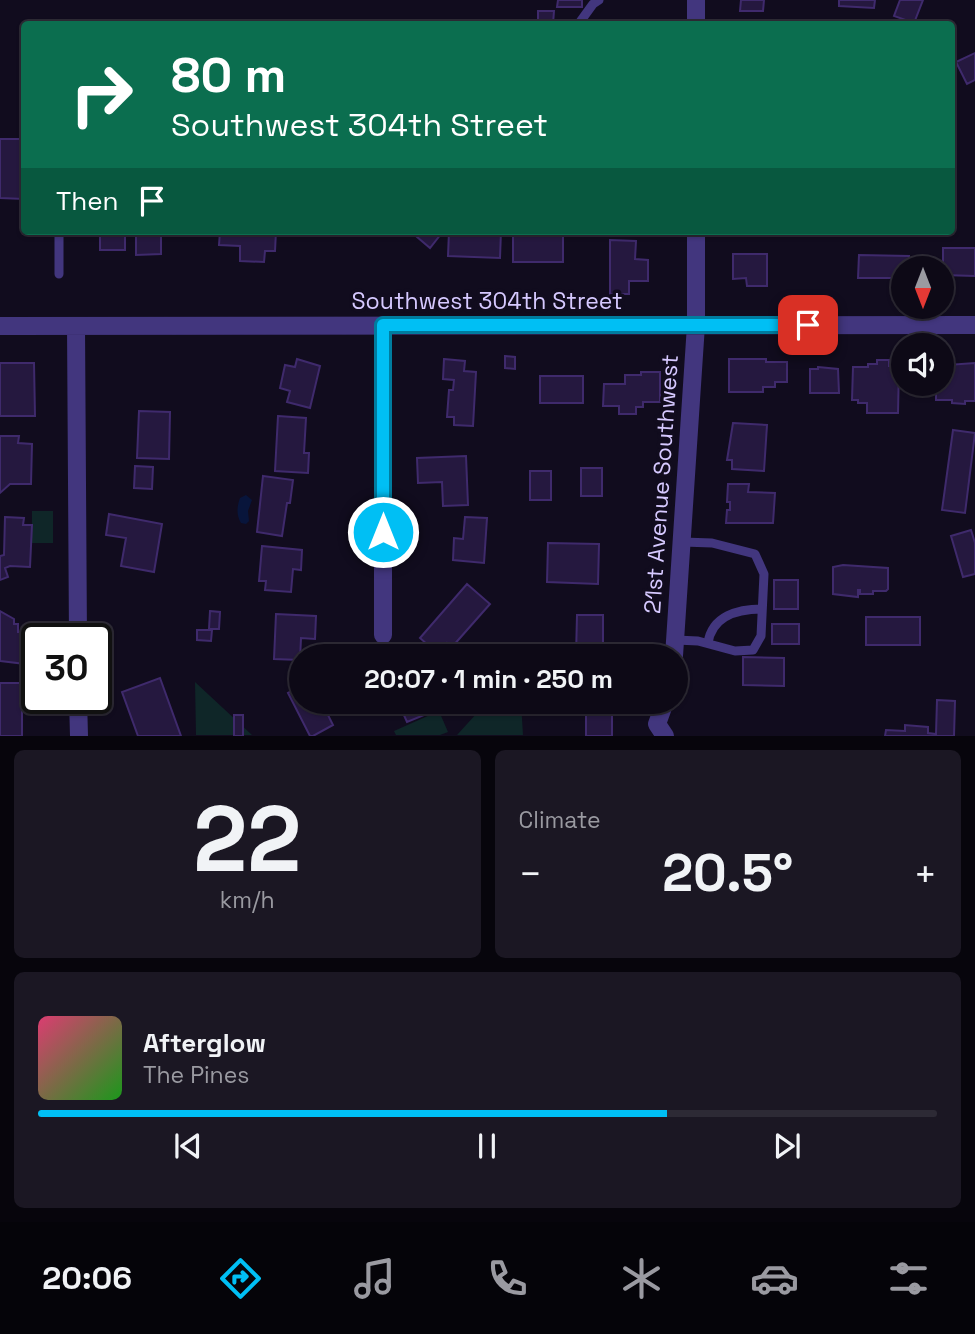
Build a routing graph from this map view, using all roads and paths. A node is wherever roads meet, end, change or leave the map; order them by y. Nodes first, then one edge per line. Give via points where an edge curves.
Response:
1 (599, 0) edge
2 (696, 0) edge
3 (581, 21) edge
4 (696, 21) edge
5 (59, 235) edge
6 (696, 235) edge
7 (59, 274) dead end
8 (383, 325) junction
9 (696, 325) junction
10 (975, 325) edge
11 (0, 326) edge
12 (76, 326) junction
13 (683, 542) junction
14 (762, 609) junction
15 (78, 623) edge
16 (383, 635) dead end
17 (708, 643) junction
18 (675, 644) edge
19 (688, 646) edge
20 (78, 714) edge
21 (662, 714) edge
22 (658, 732) edge
23 (79, 736) edge

1 - 3 lane
2 - 4 street
5 - 7 lane
6 - 9 street, 21st Avenue Southwest
8 - 9 street, Southwest 304th Street
8 - 12 street, Southwest 304th Street
8 - 16 street
9 - 10 street, Southwest 304th Street
9 - 13 street, 21st Avenue Southwest
11 - 12 street, Southwest 304th Street
12 - 15 street
13 - 14 lane via 712,543 755,554 764,574
13 - 18 street, 21st Avenue Southwest
14 - 17 lane via 736,610 713,627
14 - 17 lane via 761,636 753,650 735,651
17 - 19 lane
20 - 23 street
21 - 22 street

